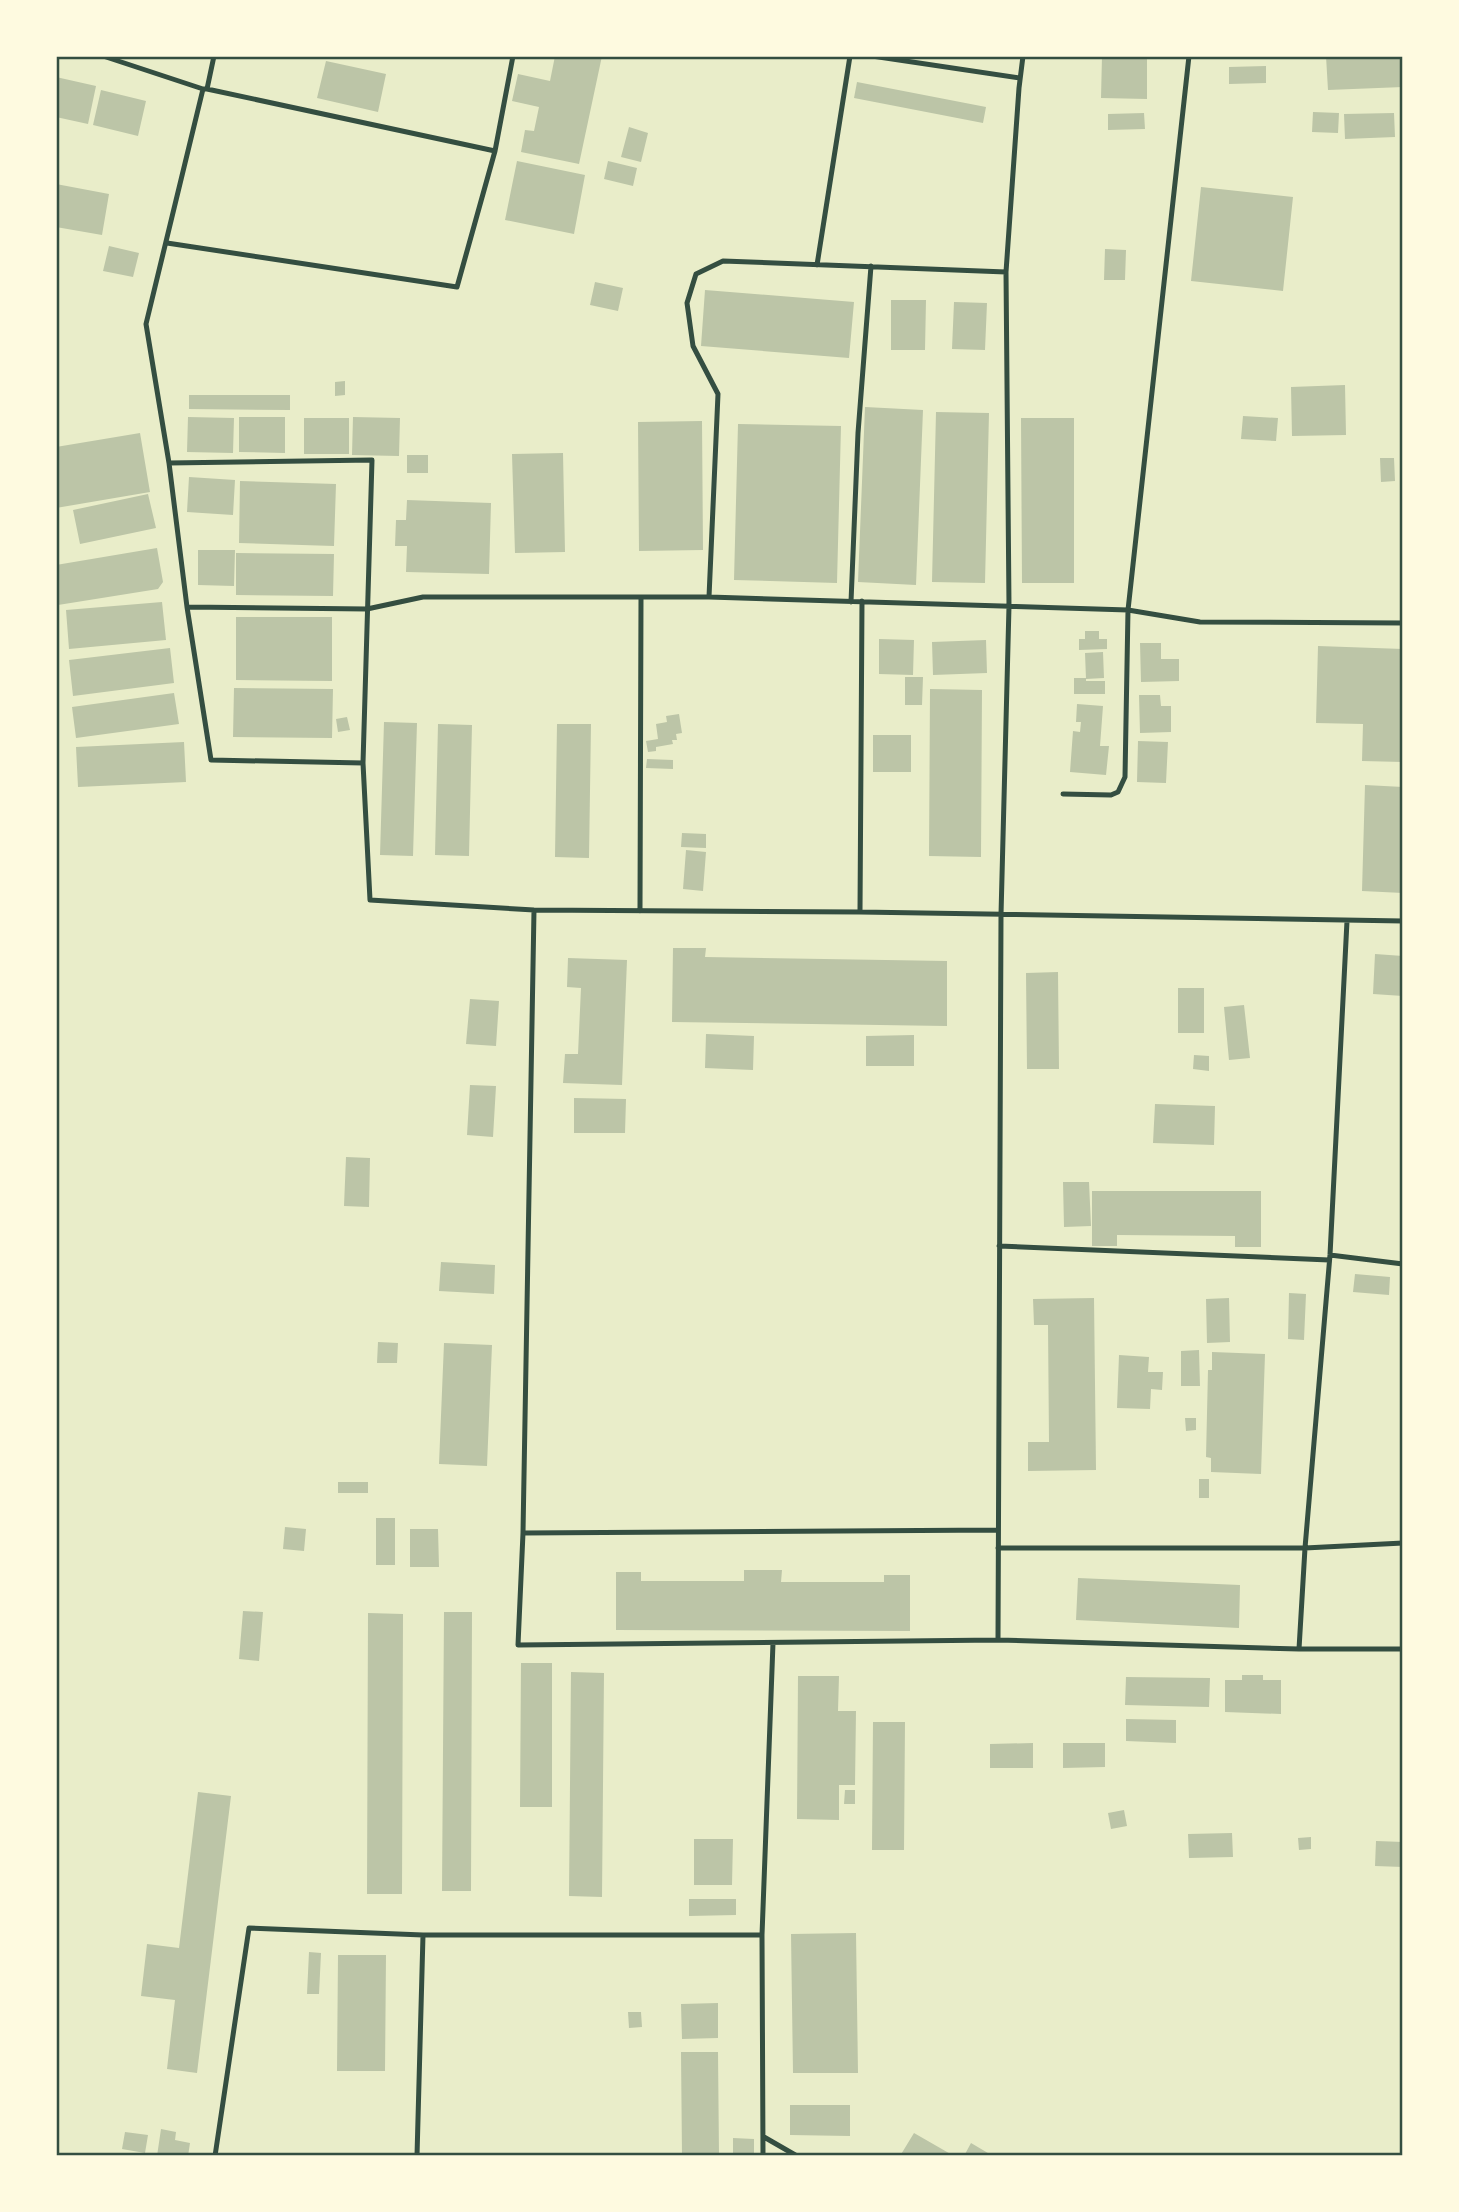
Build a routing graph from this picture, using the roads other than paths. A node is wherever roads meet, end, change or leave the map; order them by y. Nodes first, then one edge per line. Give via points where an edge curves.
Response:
1 (103, 56) edge
2 (214, 56) edge
3 (513, 56) edge
4 (850, 56) edge
5 (872, 56) edge
6 (1023, 56) edge
7 (1189, 56) edge
8 (1020, 78) junction
9 (205, 89) junction
10 (495, 151) junction
11 (167, 243) junction
12 (817, 265) junction
13 (871, 266) junction
14 (1006, 272) junction
15 (169, 463) junction
16 (641, 597) junction
17 (709, 597) junction
18 (862, 601) junction
19 (851, 602) junction
20 (1009, 606) junction
21 (187, 607) junction
22 (367, 609) junction
23 (1129, 610) junction
24 (1403, 624) edge
25 (363, 763) junction
26 (1063, 794) dead end
27 (534, 910) junction
28 (640, 911) junction
29 (860, 912) junction
30 (1002, 915) junction
31 (1347, 921) junction
32 (1403, 921) edge
33 (999, 1246) junction
34 (1330, 1258) junction
35 (1403, 1264) edge
36 (998, 1530) junction
37 (523, 1533) junction
38 (1403, 1543) edge
39 (998, 1548) junction
40 (1305, 1548) junction
41 (998, 1640) junction
42 (773, 1643) junction
43 (1299, 1649) junction
44 (1403, 1650) edge
45 (423, 1935) junction
46 (762, 1936) junction
47 (764, 2137) junction
48 (215, 2156) edge
49 (417, 2156) edge
50 (763, 2156) edge
51 (797, 2156) edge

1 - 9 lane
2 - 9 lane
3 - 10 lane
4 - 12 lane
5 - 8 lane
6 - 8 lane
7 - 23 lane
8 - 14 lane
9 - 10 lane
9 - 11 lane
10 - 11 lane via 457,286
11 - 15 lane via 146,324
12 - 13 lane
12 - 17 lane via 723,261 696,274 687,303 693,346 718,394
13 - 14 lane
13 - 19 lane
14 - 20 lane
15 - 21 lane
15 - 22 lane via 372,460
16 - 17 lane
16 - 22 lane via 422,597
16 - 28 lane
17 - 19 lane
18 - 19 lane
18 - 20 lane
18 - 29 lane
20 - 23 lane
20 - 30 lane
21 - 22 lane
21 - 25 lane via 211,760
22 - 25 lane
23 - 24 lane via 1200,622
23 - 26 lane via 1122,786 1111,795
25 - 27 lane via 370,900
27 - 28 lane
27 - 37 lane
28 - 29 lane
29 - 30 lane
30 - 31 lane
30 - 33 lane
31 - 32 lane
31 - 34 lane
33 - 34 lane
33 - 36 lane
34 - 35 lane
34 - 40 lane
36 - 37 lane
36 - 39 lane
37 - 42 lane via 518,1645
38 - 40 lane
39 - 40 lane
39 - 41 lane
40 - 43 lane
41 - 42 lane
41 - 43 lane
42 - 46 lane
43 - 44 lane
45 - 46 lane
45 - 48 lane via 249,1928
45 - 49 lane
46 - 47 lane
47 - 50 lane
47 - 51 lane

